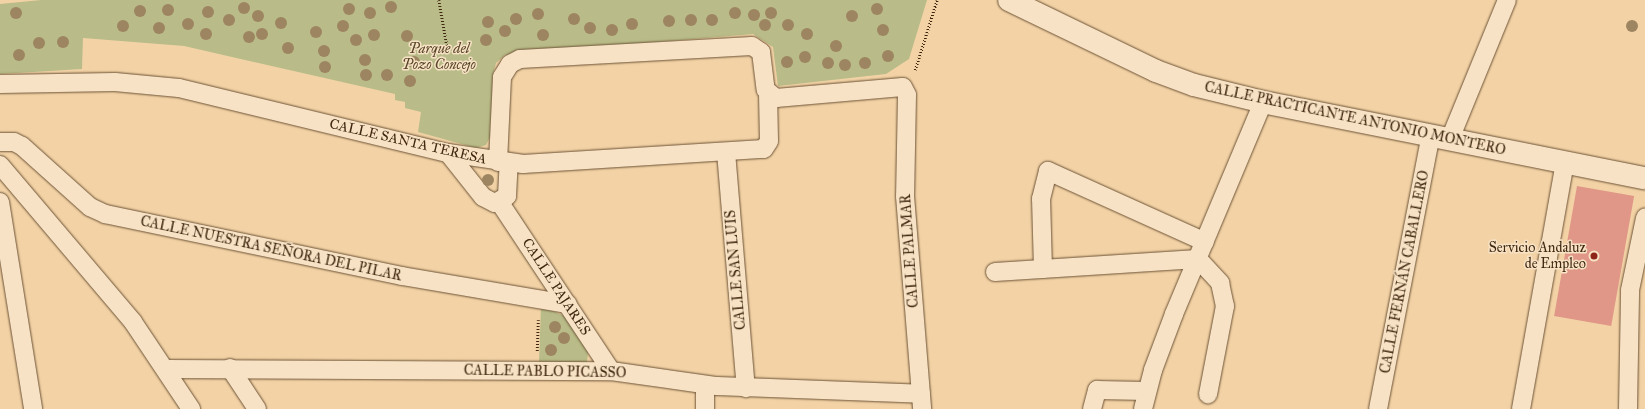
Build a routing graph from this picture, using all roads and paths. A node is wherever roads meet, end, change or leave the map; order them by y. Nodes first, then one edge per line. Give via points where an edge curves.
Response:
1 (439, 0) edge
2 (938, 0) edge
3 (1009, 0) edge
4 (1507, 0) edge
5 (448, 51) dead end
6 (0, 84) edge
7 (905, 89) junction
8 (768, 94) junction
9 (1263, 102) junction
10 (1441, 137) junction
11 (0, 142) edge
12 (726, 152) junction
13 (448, 153) junction
14 (504, 163) junction
15 (1565, 163) junction
16 (0, 165) edge
17 (1645, 178) edge
18 (0, 202) edge
19 (500, 203) junction
20 (1645, 218) edge
21 (1205, 242) junction
22 (1198, 259) junction
23 (1042, 269) junction
24 (994, 272) dead end
25 (539, 299) junction
26 (568, 304) junction
27 (230, 368) junction
28 (167, 369) junction
29 (537, 371) junction
30 (611, 371) junction
31 (705, 385) junction
32 (746, 388) junction
33 (1146, 391) junction
34 (1208, 394) dead end
35 (922, 402) edge
36 (33, 409) edge
37 (191, 409) edge
38 (257, 409) edge
39 (704, 409) edge
40 (1092, 409) edge
41 (1144, 409) edge
42 (1378, 409) edge
43 (1521, 409) edge
44 (1628, 409) edge

1 - 5 path
2 - 7 path
3 - 9 main road, CALLE PRACTICANTE ANTONIO MONTERO via 1156,72
4 - 10 street, CALLE FERNÁN CABALLERO
6 - 13 street, CALLE SANTA TERESA via 115,82 179,88
7 - 8 street via 780,98
7 - 35 street, CALLE PALMAR via 904,183
8 - 12 street, CALLE SANTA TERESA via 768,144 759,150
8 - 14 street via 761,52 752,46 515,60 502,77
9 - 10 main road, CALLE PRACTICANTE ANTONIO MONTERO
9 - 21 street
10 - 15 main road, CALLE PRACTICANTE ANTONIO MONTERO
10 - 42 street, CALLE FERNÁN CABALLERO
11 - 25 street, CALLE NUESTRA SEÑORA DEL PILAR via 14,142 22,146 90,207 105,214 402,276
12 - 14 street, CALLE SANTA TERESA
12 - 32 street, CALLE SAN LUIS
13 - 14 street, CALLE SANTA TERESA
13 - 19 street via 483,197
14 - 19 street via 508,190
15 - 17 main road, CALLE PRACTICANTE ANTONIO MONTERO
15 - 43 street
16 - 28 street via 110,294
18 - 36 street
19 - 26 street, CALLE PAJARES
20 - 44 street via 1630,290
21 - 22 street
21 - 23 street via 1048,171 1041,198
22 - 23 street
22 - 33 street
22 - 34 street via 1220,283 1225,306
23 - 24 street
25 - 26 street, CALLE NUESTRA SEÑORA DEL PILAR
25 - 29 path
26 - 30 street, CALLE PAJARES
27 - 28 street, CALLE PABLO PICASSO
27 - 29 street, CALLE PABLO PICASSO
27 - 38 street
28 - 37 street
29 - 30 street, CALLE PABLO PICASSO
30 - 31 street, CALLE PABLO PICASSO
31 - 32 street, CALLE PABLO PICASSO
31 - 39 street
32 - 35 street, CALLE PABLO PICASSO
33 - 40 street via 1097,390
33 - 41 street

